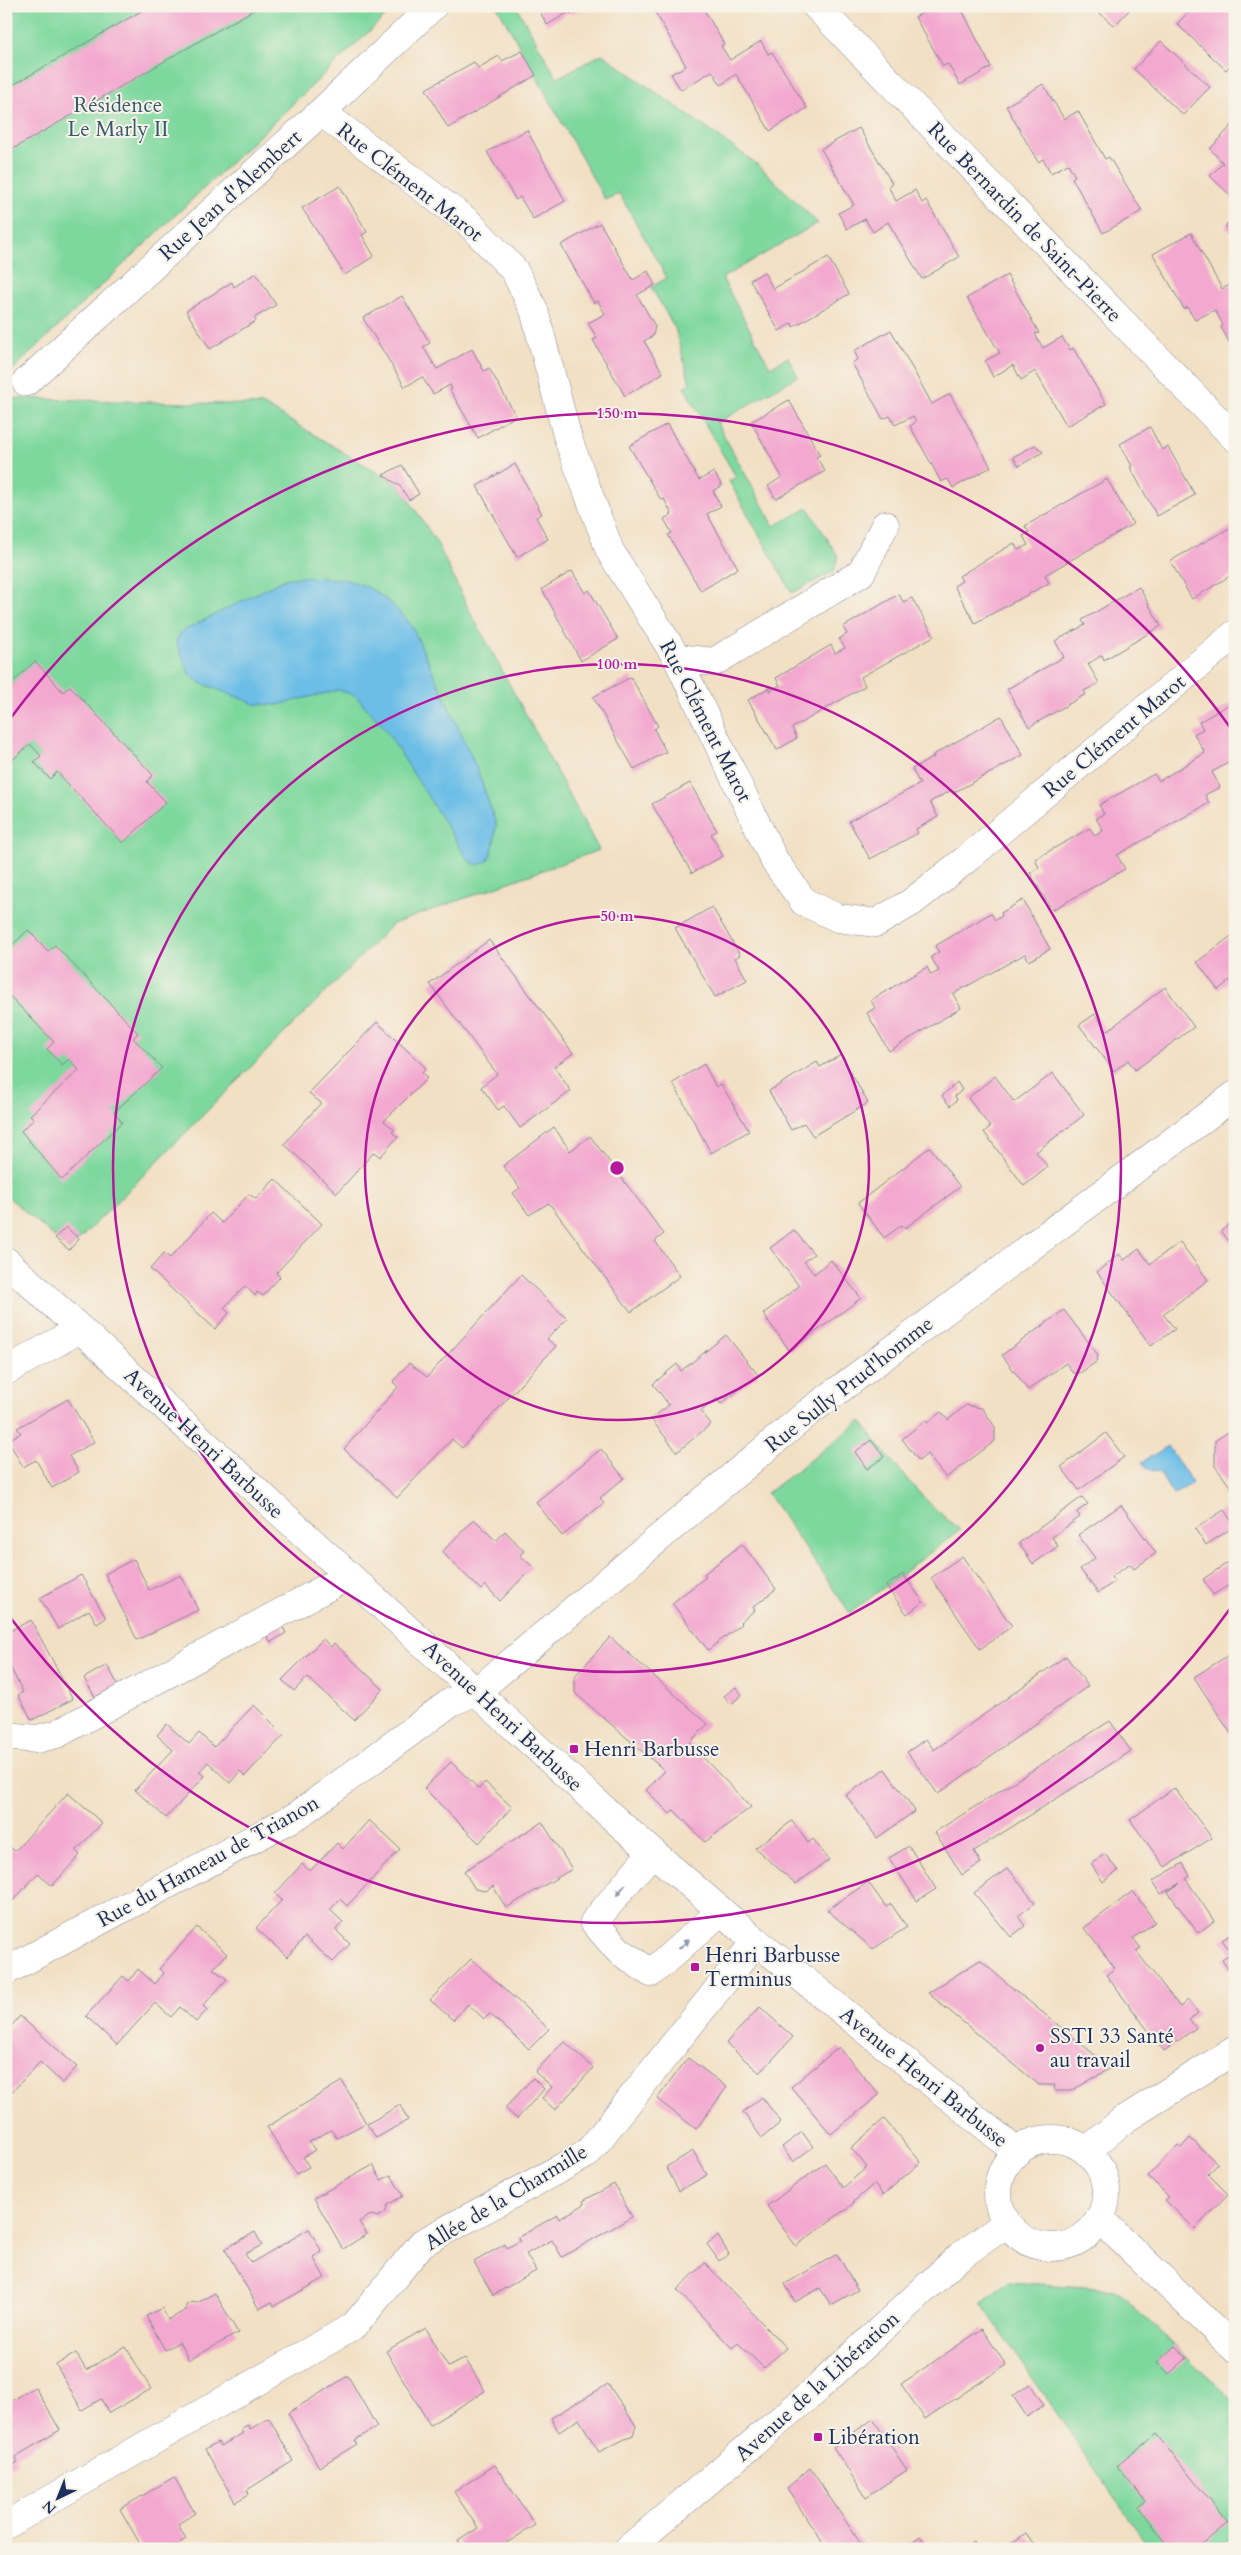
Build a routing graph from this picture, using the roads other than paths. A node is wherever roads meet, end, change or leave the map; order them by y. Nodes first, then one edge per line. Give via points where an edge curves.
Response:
1 (433, 6) edge
2 (816, 6) edge
3 (322, 112) junction
4 (26, 382) dead end
5 (1235, 438) edge
6 (885, 525) dead end
7 (1235, 634) edge
8 (677, 658) junction
9 (1235, 1095) edge
10 (6, 1261) edge
11 (80, 1329) junction
12 (6, 1371) edge
13 (348, 1576) junction
14 (477, 1692) junction
15 (6, 1736) edge
16 (652, 1852) junction
17 (721, 1911) junction
18 (756, 1941) junction
19 (6, 1971) edge
20 (1235, 2050) edge
21 (1016, 2151) junction
22 (1087, 2151) junction
23 (1100, 2219) junction
24 (1006, 2223) junction
25 (1235, 2348) edge
26 (6, 2525) edge
27 (628, 2549) edge

1 - 3 street, Rue Jean d'Alembert
2 - 5 street, Rue Bernardin de Saint-Pierre
3 - 4 street, Rue Jean d'Alembert
3 - 8 street, Rue Clément Marot via 468,222 514,270 534,310 568,439 610,551
6 - 8 street via 861,573 714,662
7 - 8 street, Rue Clément Marot via 970,857 912,902 876,923 838,918 804,902 774,860
9 - 14 street, Rue Sully Prud'homme via 809,1412
10 - 11 street, Avenue Henri Barbusse
11 - 12 street
11 - 13 street, Avenue Henri Barbusse
13 - 14 street, Avenue Henri Barbusse
13 - 15 street via 57,1734 37,1739
14 - 16 street, Avenue Henri Barbusse
14 - 19 street, Rue du Hameau de Trianon via 451,1702 298,1816
16 - 17 street, Avenue Henri Barbusse
16 -> 17 street via 594,1922 618,1950 651,1973
17 - 18 street, Avenue Henri Barbusse
18 - 21 street, Avenue Henri Barbusse
18 - 26 street, Allée de la Charmille via 586,2154 422,2243 354,2326
20 - 22 street via 1122,2122
21 - 22 street via 1044,2139 1059,2139
21 - 24 street via 1000,2178 1000,2209
22 - 23 street via 1099,2165 1105,2183 1106,2201
23 - 24 street via 1088,2234 1073,2244 1055,2248 1036,2245 1020,2237
23 - 25 street
24 - 27 street, Avenue de la Libération via 959,2257 811,2394

